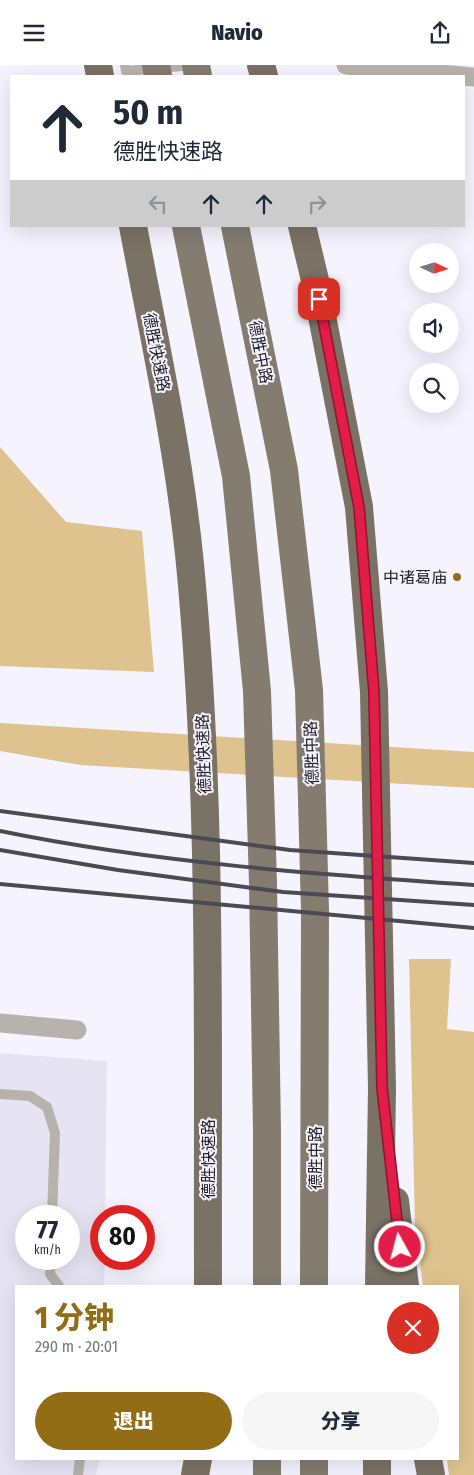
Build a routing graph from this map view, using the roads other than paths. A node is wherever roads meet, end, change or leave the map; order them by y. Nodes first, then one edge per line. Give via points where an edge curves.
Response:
1 (125, 65) edge
2 (194, 65) edge
3 (346, 65) edge
4 (454, 75) edge
5 (134, 227) edge
6 (186, 227) edge
7 (235, 227) edge
8 (302, 227) edge
9 (0, 1023) edge
10 (77, 1030) dead end
11 (382, 1088) junction
12 (0, 1094) edge
13 (52, 1205) edge
14 (50, 1270) edge
15 (58, 1285) edge
16 (208, 1285) edge
17 (267, 1285) edge
18 (314, 1285) edge
19 (379, 1285) edge
20 (405, 1285) edge
21 (80, 1460) edge
22 (198, 1460) edge
23 (209, 1460) edge
24 (267, 1460) edge
25 (314, 1460) edge
26 (428, 1460) edge
27 (78, 1475) edge
28 (195, 1475) edge
29 (209, 1475) edge
30 (267, 1475) edge
31 (314, 1475) edge
32 (431, 1475) edge

1 - 2 lane via 126,71
3 - 4 street
5 - 16 highway, 德胜快速路 via 173,438 190,562 200,694 206,844
6 - 17 main road via 236,476 257,691 263,893
7 - 18 main road, 德胜中路 via 284,470 309,690 315,911
8 - 11 highway via 359,507 374,692
9 - 10 street
11 - 19 highway
11 - 20 highway
12 - 13 lane via 30,1096 47,1107 54,1133
14 - 15 lane via 50,1275
21 - 27 lane
22 - 28 highway
23 - 29 highway
24 - 30 main road
25 - 31 main road
26 - 32 highway

